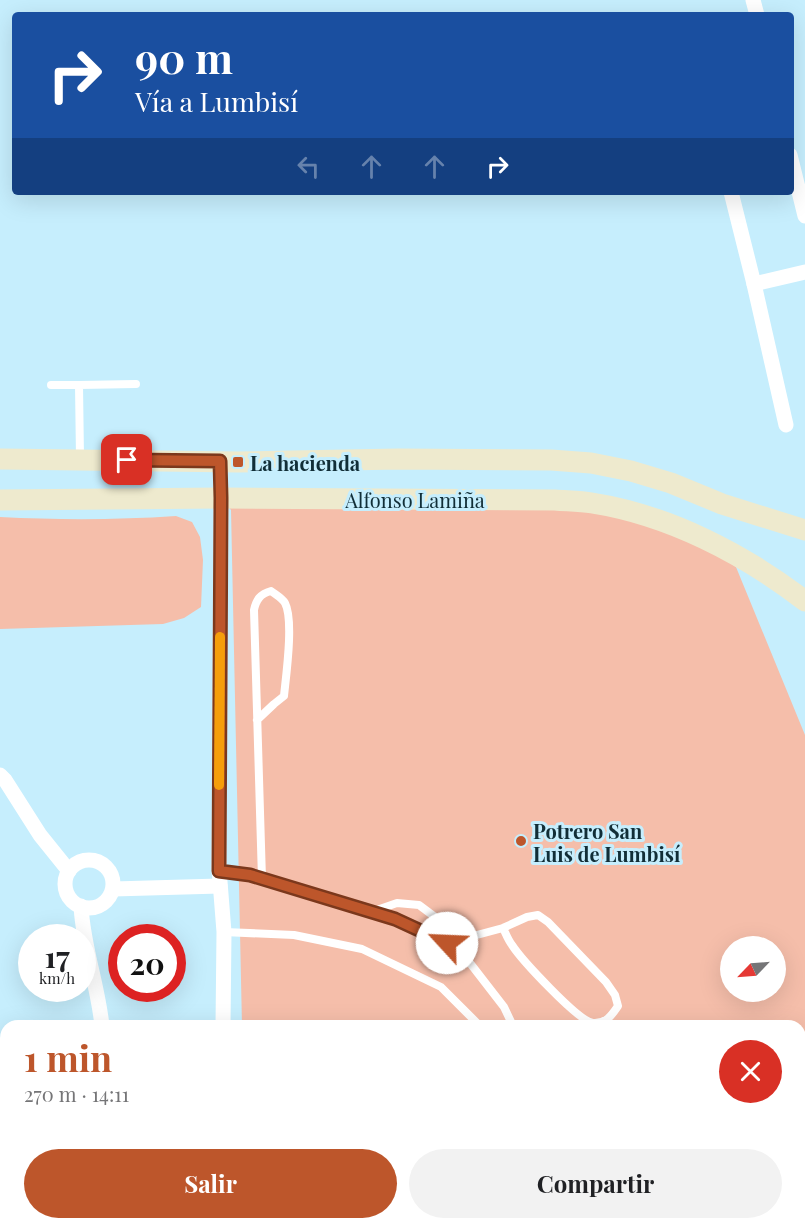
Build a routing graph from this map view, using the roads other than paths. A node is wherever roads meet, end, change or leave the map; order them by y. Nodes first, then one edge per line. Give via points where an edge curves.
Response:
1 (794, 171) edge
2 (731, 195) edge
3 (805, 216) edge
4 (805, 272) edge
5 (754, 284) junction
6 (136, 384) dead end
7 (51, 385) dead end
8 (79, 385) junction
9 (786, 425) dead end
10 (0, 459) edge
11 (80, 460) junction
12 (220, 461) junction
13 (221, 498) junction
14 (0, 500) edge
15 (805, 514) edge
16 (782, 522) junction
17 (805, 530) edge
18 (805, 602) edge
19 (257, 720) junction
20 (0, 775) edge
21 (69, 871) junction
22 (220, 878) junction
23 (261, 879) junction
24 (113, 889) junction
25 (81, 906) junction
26 (371, 912) junction
27 (503, 928) junction
28 (224, 932) junction
29 (447, 943) junction
30 (102, 1020) edge
31 (223, 1020) edge
32 (474, 1020) edge
33 (510, 1020) edge
34 (585, 1020) edge
35 (606, 1020) edge

1 - 3 street
2 - 5 street
4 - 5 street
5 - 9 street
6 - 8 lane
7 - 8 lane
8 - 11 lane
10 - 11 street, Alfonso Lamiña
11 - 12 street, Alfonso Lamiña
12 - 13 street
12 - 16 street, Alfonso Lamiña via 421,459 591,463 661,480
13 - 14 street, Alfonso Lamiña
13 - 18 street, Alfonso Lamiña via 591,502 641,514 714,544 751,564
13 - 22 street
15 - 16 street
16 - 17 street, Alfonso Lamiña
19 - 19 lane via 254,610 259,597 271,591 284,600 288,611 284,696
19 - 23 lane
20 - 21 street
21 - 24 street via 77,863 99,861 108,868
21 - 25 street via 66,884 70,897
22 - 23 lane via 250,875
22 - 24 street
22 - 28 street
23 - 26 lane
24 - 25 street via 100,905
25 - 30 street
26 - 29 lane
26 - 29 lane via 397,903 419,905 443,927
27 - 29 lane
27 - 34 lane via 512,946
27 - 35 lane via 538,915 548,922 615,995 618,1005
28 - 31 street
28 - 32 lane via 294,935 362,949 441,987
29 - 33 lane via 463,954

